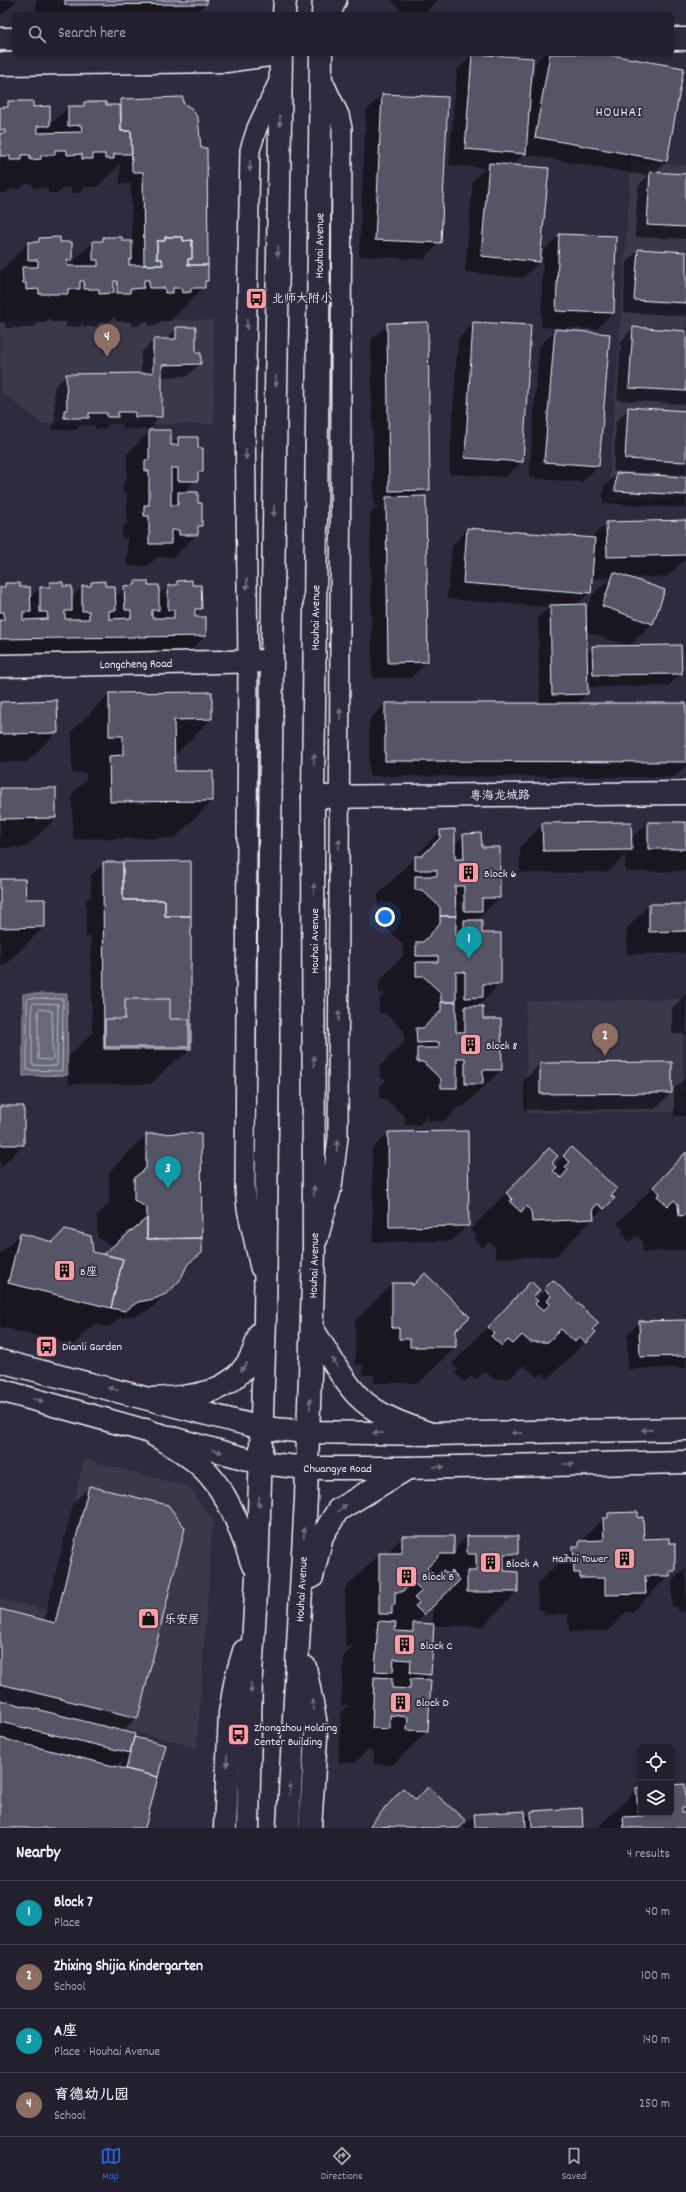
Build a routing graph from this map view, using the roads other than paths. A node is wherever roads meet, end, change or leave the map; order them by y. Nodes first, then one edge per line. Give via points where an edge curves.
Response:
1 (278, 0) edge
2 (285, 0) edge
3 (324, 0) edge
4 (337, 0) edge
5 (281, 12) edge
6 (282, 12) edge
7 (323, 12) edge
8 (332, 12) edge
9 (0, 39) edge
10 (12, 39) edge
11 (674, 39) edge
12 (686, 39) edge
13 (263, 56) edge
14 (281, 56) edge
15 (321, 56) edge
16 (0, 64) edge
17 (320, 76) junction
18 (281, 77) junction
19 (248, 661) junction
20 (272, 661) junction
21 (0, 666) edge
22 (686, 793) edge
23 (339, 796) junction
24 (313, 797) junction
25 (314, 1252) junction
26 (265, 1289) junction
27 (265, 1319) junction
28 (312, 1328) junction
29 (0, 1361) edge
30 (0, 1390) edge
31 (151, 1399) junction
32 (262, 1428) junction
33 (686, 1429) edge
34 (146, 1430) junction
35 (309, 1432) junction
36 (431, 1434) junction
37 (686, 1462) edge
38 (260, 1463) junction
39 (307, 1468) junction
40 (408, 1468) junction
41 (257, 1577) junction
42 (255, 1614) junction
43 (299, 1635) junction
44 (289, 1824) edge
45 (225, 1828) edge
46 (248, 1828) edge
47 (310, 1828) edge

1 - 5 street
2 - 6 main road
3 - 7 main road
4 - 8 street
9 - 10 main road
11 - 12 main road
13 - 16 main road via 226,61
14 - 18 main road
15 - 17 main road, Houhai Avenue
23 -> 17 street via 343,144 339,115
24 -> 17 main road, Houhai Avenue
18 -> 19 street via 257,128 250,150 245,416
18 -> 20 main road
19 - 20 main road, Longcheng Road
19 - 21 main road, Longcheng Road
19 - 26 street via 245,1189
20 - 26 main road
22 - 23 main road, 粤海龙城路
23 - 24 main road, 粤海龙城路
25 -> 23 street via 332,1187 338,1137
25 -> 24 main road, Houhai Avenue
25 - 28 main road, Houhai Avenue
26 - 27 main road
27 -> 31 main road via 251,1357 230,1382 194,1397
27 - 32 main road
35 -> 28 main road, Houhai Avenue
36 -> 28 main road via 394,1420 358,1396
31 -> 29 main road
30 -> 34 main road, Chuangye Road
31 - 32 main road
32 - 35 main road
32 - 38 main road
33 -> 36 main road
34 -> 38 main road, Chuangye Road
34 - 41 main road via 190,1456 223,1494 239,1523
36 -> 35 main road
35 - 39 main road, Houhai Avenue
40 -> 37 main road, Chuangye Road
38 - 39 main road, Chuangye Road
38 -> 41 main road
39 - 40 main road, Chuangye Road
43 -> 39 main road, Houhai Avenue
43 -> 40 main road via 322,1536 330,1521 338,1510
41 - 42 main road
42 -> 45 main road via 236,1678 230,1713
42 -> 46 main road via 251,1675
44 -> 43 main road, Houhai Avenue
47 -> 43 main road via 315,1719

